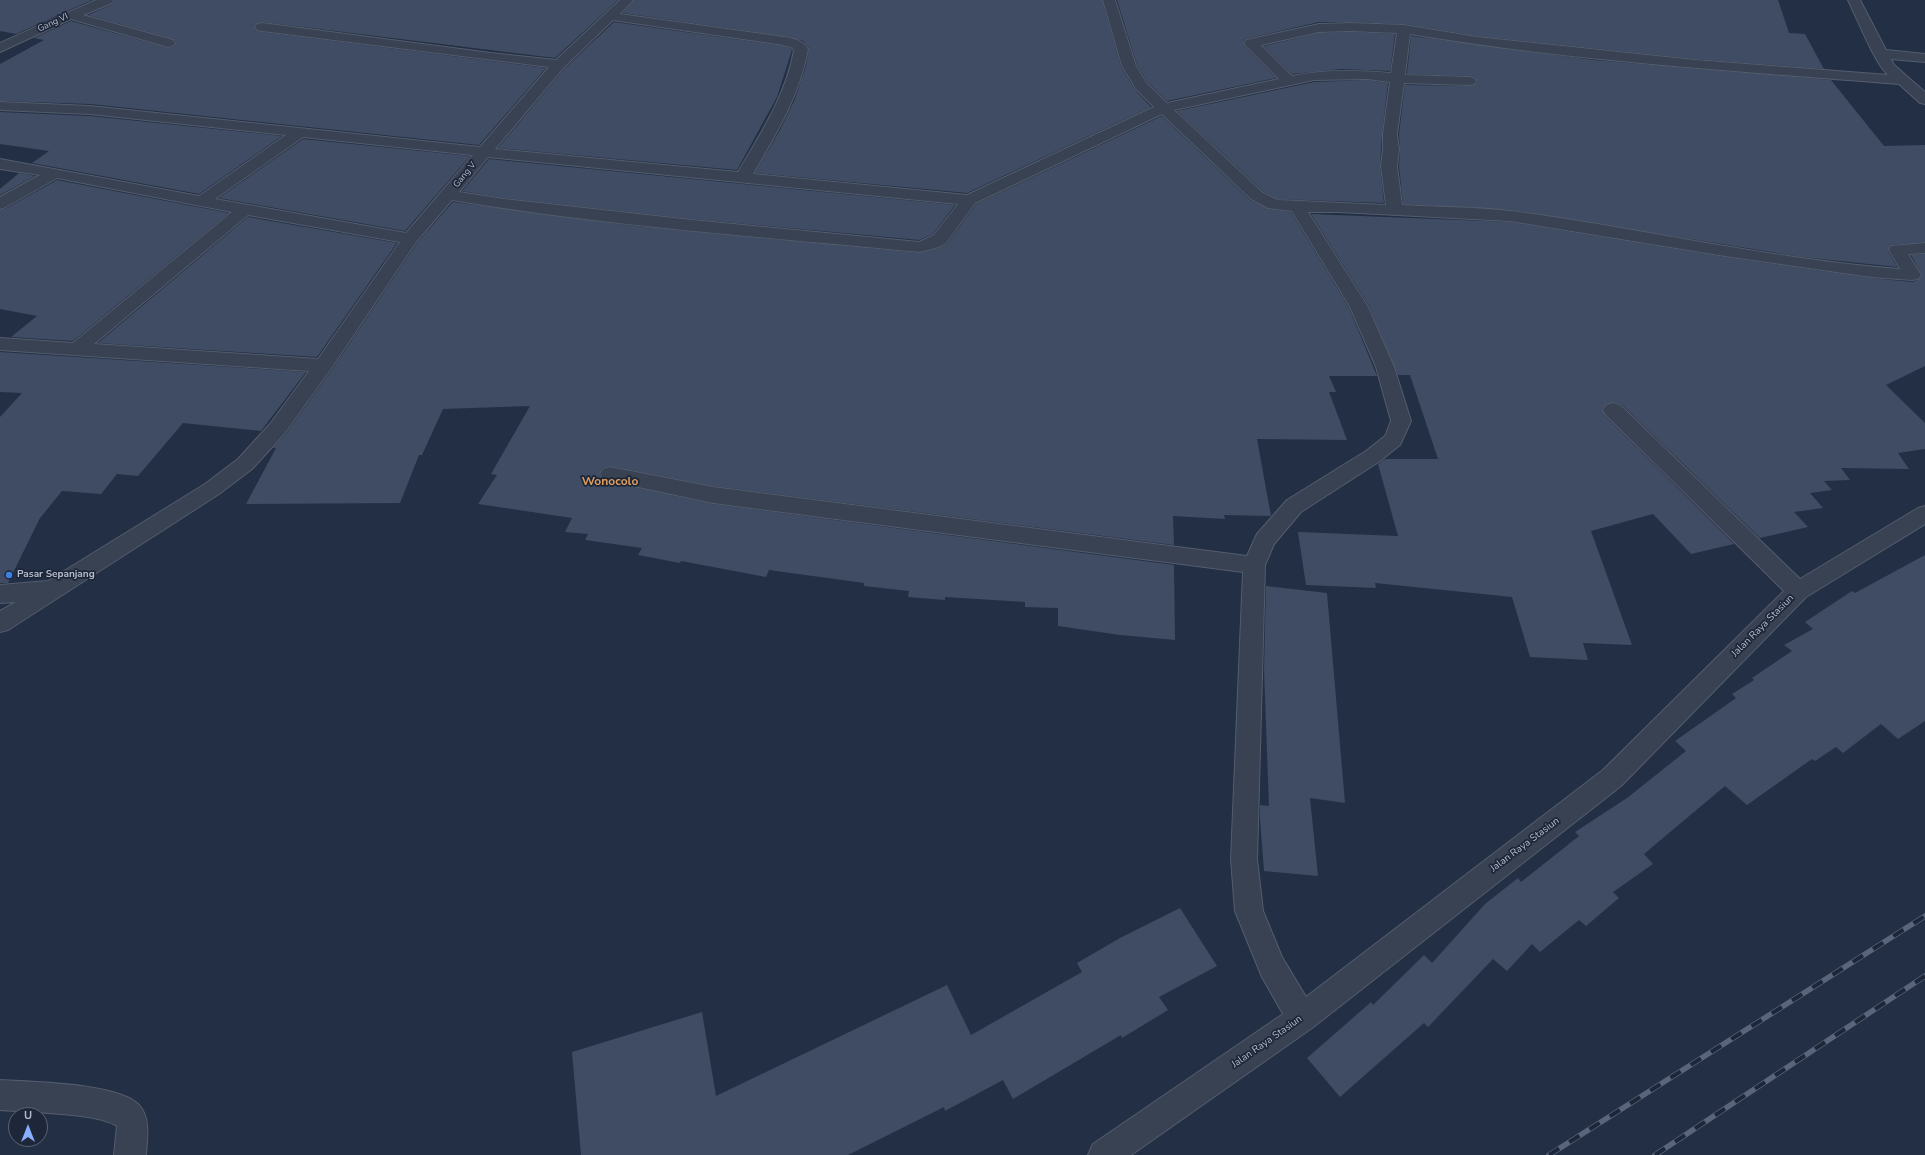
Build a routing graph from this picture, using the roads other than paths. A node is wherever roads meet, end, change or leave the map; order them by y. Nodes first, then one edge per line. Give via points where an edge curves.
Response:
1 (107, 0) edge
2 (627, 0) edge
3 (1109, 0) edge
4 (1854, 0) edge
5 (70, 15) junction
6 (610, 16) junction
7 (262, 27) dead end
8 (1404, 29) junction
9 (168, 43) dead end
10 (0, 48) edge
11 (1880, 54) junction
12 (1925, 58) edge
13 (559, 64) junction
14 (1398, 78) junction
15 (1289, 80) junction
16 (1901, 80) junction
17 (1469, 81) dead end
18 (1925, 100) edge
19 (0, 106) edge
20 (1164, 108) junction
21 (299, 133) junction
22 (484, 152) junction
23 (0, 164) edge
24 (56, 173) junction
25 (743, 178) junction
26 (449, 195) junction
27 (969, 200) junction
28 (201, 202) junction
29 (0, 204) edge
30 (1297, 207) junction
31 (244, 210) junction
32 (1395, 210) junction
33 (410, 239) junction
34 (1925, 248) edge
35 (0, 344) edge
36 (77, 349) junction
37 (323, 366) junction
38 (1613, 410) dead end
39 (610, 474) dead end
40 (1925, 514) edge
41 (1254, 564) junction
42 (52, 590) junction
43 (1798, 591) junction
44 (0, 594) edge
45 (0, 623) edge
46 (1302, 1018) junction
47 (0, 1095) edge
48 (130, 1155) edge
49 (1104, 1155) edge

1 - 5 street, Gang VI
2 - 6 street, Gang V
3 - 20 street via 1131,70 1141,86
4 - 11 street
5 - 9 street
5 - 10 street, Gang VI
6 - 13 street, Gang V
6 - 25 street via 777,40 796,44 801,48 800,65
7 - 13 street via 491,58
8 - 14 street
8 - 15 street via 1318,28 1250,43
8 - 16 street via 1477,41 1694,64
11 - 12 street
11 - 16 street
13 - 22 street, Gang V
14 - 15 street via 1335,75
14 - 17 street
14 - 32 street via 1390,134 1389,166
15 - 20 street
16 - 18 street
19 - 21 street via 90,110
20 - 27 street
20 - 30 street via 1257,196 1274,205
21 - 22 street
21 - 28 street
22 - 25 street
22 - 26 street, Gang V
23 - 24 street
24 - 28 street
24 - 29 street
25 - 27 street
26 - 27 street via 512,205 692,225 920,247 940,239
26 - 33 street, Gang V
28 - 31 street
30 - 32 street
30 - 41 street via 1359,306 1385,367 1401,421 1393,440 1373,456 1294,506 1265,540
31 - 33 street
31 - 36 street
32 - 34 street via 1510,216 1870,272 1912,275 1898,250
33 - 37 street, Gang V
35 - 36 street
36 - 37 street
37 - 42 street, Gang V via 277,429 245,464 212,488
38 - 43 street
39 - 41 street via 713,495
40 - 43 street, Jalan Raya Stasiun
41 - 46 street via 1244,859 1249,911 1272,968
42 - 44 street
42 - 45 street, Gang V
43 - 46 street, Jalan Raya Stasiun via 1612,778
46 - 49 street, Jalan Raya Stasiun
47 - 48 street via 101,1103 118,1109 128,1114 132,1122

